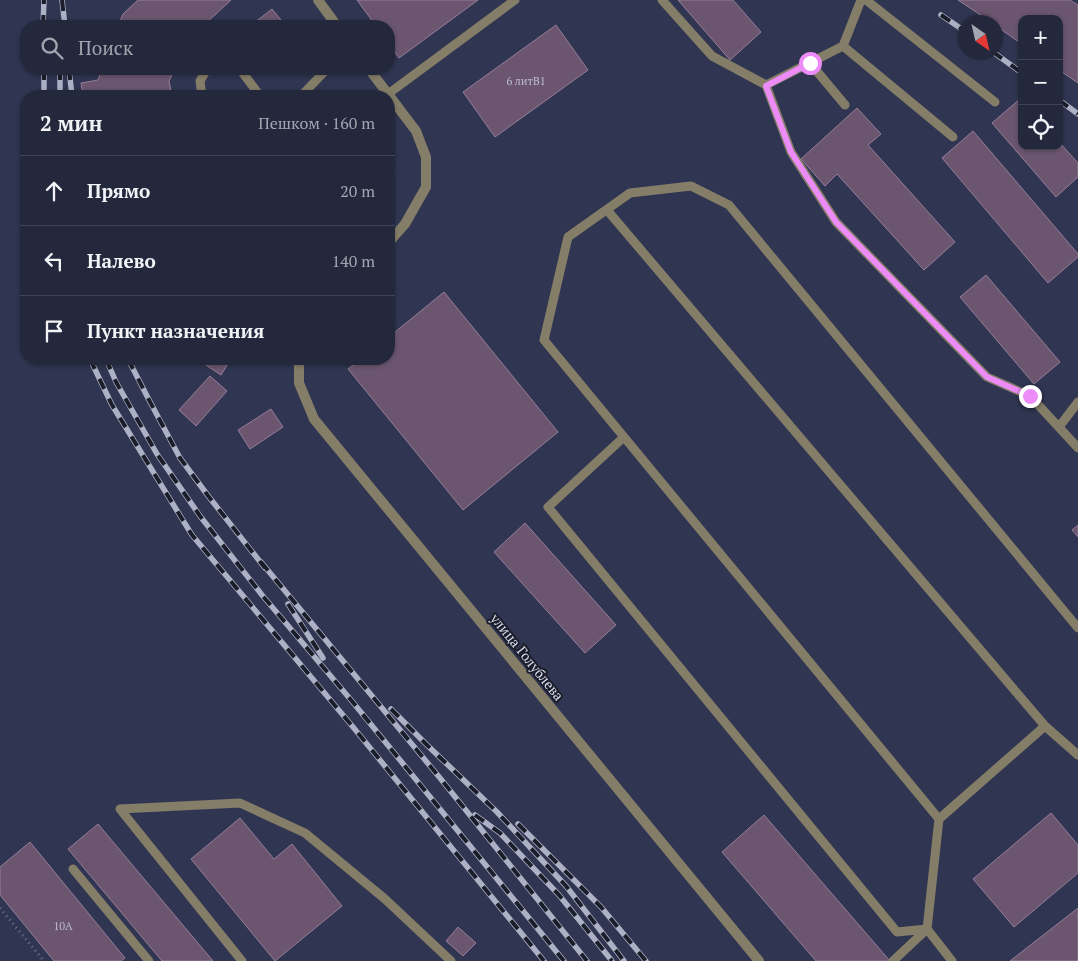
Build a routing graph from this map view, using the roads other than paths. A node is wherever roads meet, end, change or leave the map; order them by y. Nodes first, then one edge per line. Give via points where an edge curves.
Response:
1 (318, 0) edge
2 (516, 0) edge
3 (662, 0) edge
4 (861, 0) edge
5 (873, 2) edge
6 (333, 20) edge
7 (844, 46) junction
8 (810, 63) junction
9 (204, 75) edge
10 (244, 75) edge
11 (321, 75) edge
12 (374, 75) edge
13 (766, 86) junction
14 (201, 90) edge
15 (256, 90) edge
16 (307, 90) edge
17 (385, 90) edge
18 (393, 90) edge
19 (996, 102) dead end
20 (395, 103) edge
21 (845, 105) dead end
22 (953, 137) dead end
23 (606, 210) junction
24 (395, 235) edge
25 (300, 365) edge
26 (1078, 402) edge
27 (1059, 427) junction
28 (624, 437) junction
29 (1078, 448) edge
30 (1078, 628) edge
31 (1045, 726) junction
32 (1078, 755) edge
33 (939, 819) junction
34 (73, 868) dead end
35 (928, 929) junction
36 (149, 961) edge
37 (242, 961) edge
38 (451, 961) edge
39 (758, 961) edge
40 (893, 961) edge
41 (952, 961) edge

1 - 6 street
2 - 18 lane
3 - 13 lane via 712,56
4 - 7 lane
5 - 19 lane
7 - 8 lane
7 - 22 lane
8 - 13 lane
8 - 21 lane
9 - 14 lane via 200,81
10 - 15 lane
11 - 16 lane
12 - 17 street
13 - 27 lane via 791,152 836,222 987,377 1030,396
20 - 24 street via 416,131 426,157 426,187
23 - 28 lane via 568,237 544,340
23 - 30 lane via 630,193 691,186 729,206
23 - 31 lane
25 - 39 street, улица Голублева via 299,383 314,419
26 - 27 lane
27 - 29 lane
28 - 33 lane
28 - 35 lane via 548,507 897,932
31 - 32 lane
31 - 33 lane
33 - 35 lane
34 - 36 lane
35 - 40 lane
35 - 41 lane
37 - 38 lane via 120,809 240,803 297,829 385,899

